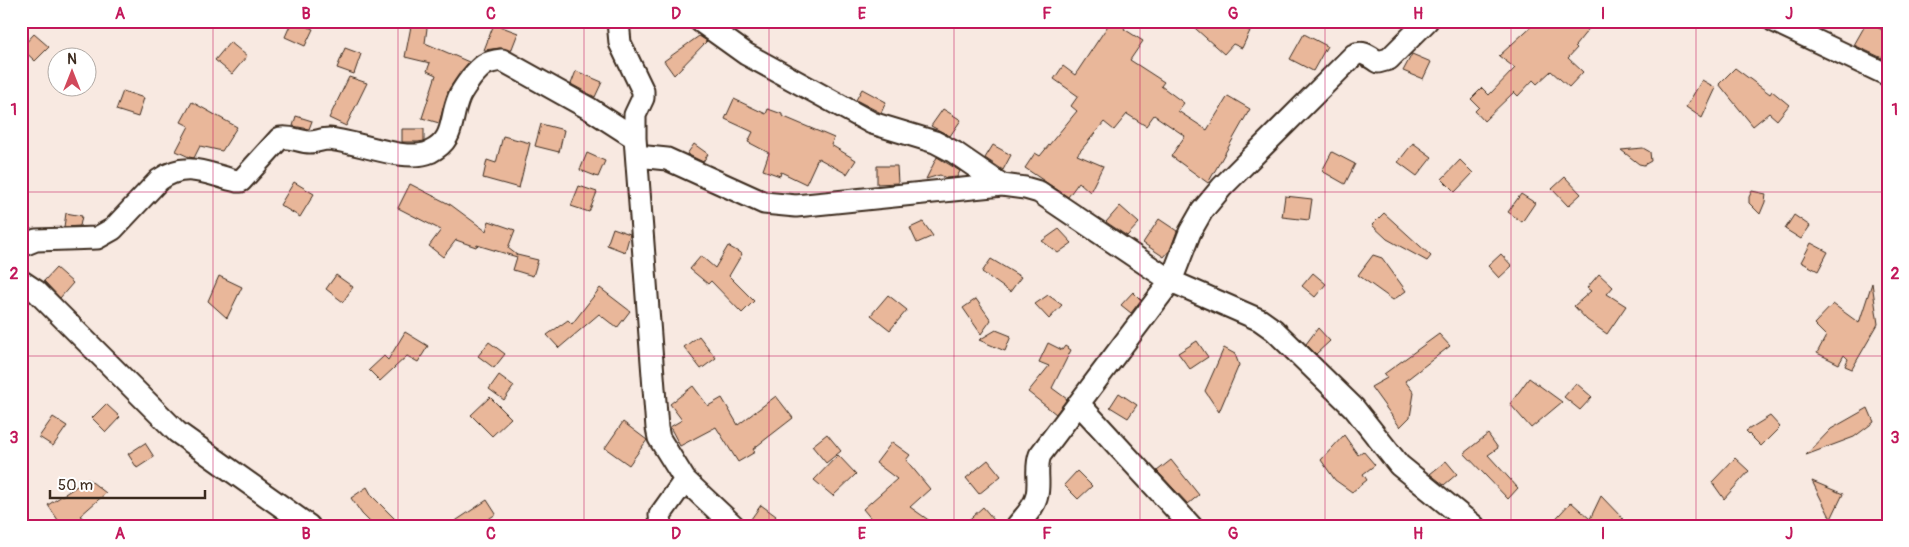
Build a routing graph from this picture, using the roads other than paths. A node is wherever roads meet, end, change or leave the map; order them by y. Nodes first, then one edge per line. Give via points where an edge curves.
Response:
1 (618, 21) edge
2 (700, 21) edge
3 (1427, 21) edge
4 (1774, 21) edge
5 (1888, 75) edge
6 (636, 147) junction
7 (1002, 185) junction
8 (21, 246) edge
9 (21, 281) edge
10 (1171, 281) junction
11 (1079, 404) junction
12 (685, 480) junction
13 (309, 526) edge
14 (661, 526) edge
15 (734, 526) edge
16 (1017, 526) edge
17 (1191, 526) edge
18 (1474, 526) edge

1 - 6 street via 620,43 643,91 635,115
2 - 7 street via 746,54 872,123 935,142
3 - 10 street via 1389,59 1378,62 1364,54 1354,55 1222,187 1190,232
4 - 5 street
6 - 7 street via 764,203 780,205
6 - 8 street via 590,108 502,60 491,61 481,65 458,98 451,131 442,145 428,153 399,154 328,139 311,142 280,138 241,181 188,168 178,170 158,180 113,229 97,238 36,240
6 - 12 street via 658,428 660,438
7 - 10 street via 1039,192
9 - 13 street via 36,291 178,432
10 - 11 street
10 - 18 street via 1260,320 1274,330 1354,408 1399,465
11 - 16 street via 1040,455 1037,495 1033,506
11 - 17 street
12 - 14 street via 660,516
12 - 15 street

